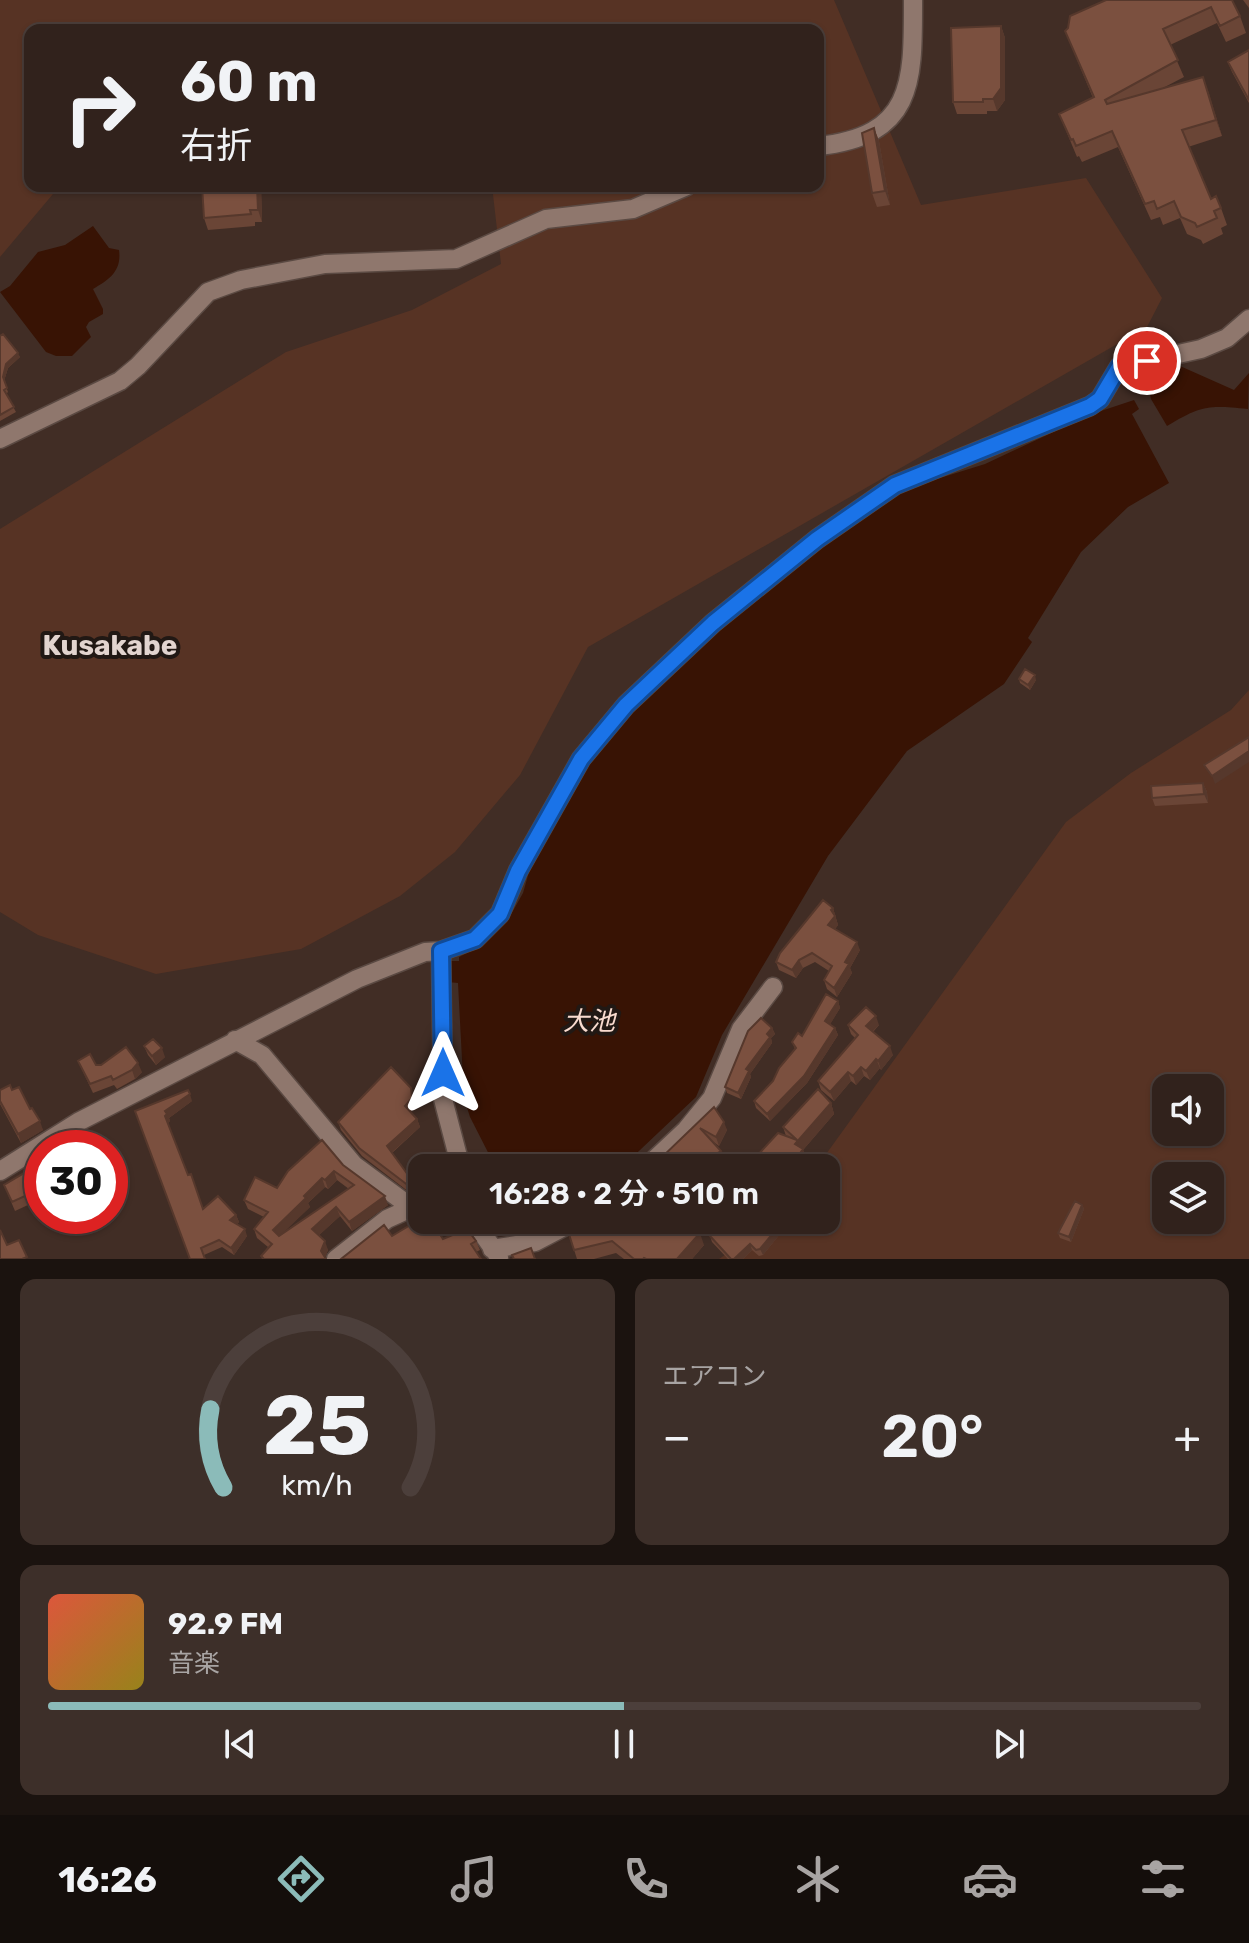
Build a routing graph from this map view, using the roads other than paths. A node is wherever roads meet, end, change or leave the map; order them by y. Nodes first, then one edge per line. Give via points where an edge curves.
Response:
1 (913, 0) edge
2 (824, 145) edge
3 (673, 192) edge
4 (1249, 319) edge
5 (0, 439) edge
6 (441, 951) junction
7 (773, 987) dead end
8 (235, 1040) junction
9 (457, 1154) edge
10 (660, 1154) edge
11 (0, 1171) edge
12 (408, 1206) edge
13 (408, 1214) edge
14 (482, 1234) edge
15 (550, 1234) edge
16 (496, 1254) edge
17 (336, 1259) edge

1 - 2 street via 902,104 868,134
3 - 5 street via 633,209 546,219 456,259 325,264 208,292 120,381
4 - 6 street via 1227,338 1201,349 1119,367 1090,406 895,485 817,539 713,623 626,705 581,759 500,914 475,939
6 - 8 street via 425,952 357,979
6 - 9 street via 443,1099
7 - 10 street via 741,1029 712,1098
8 - 11 street via 80,1121
8 - 12 street via 262,1055 354,1165
13 - 17 street via 387,1219
14 - 16 street
15 - 16 street

